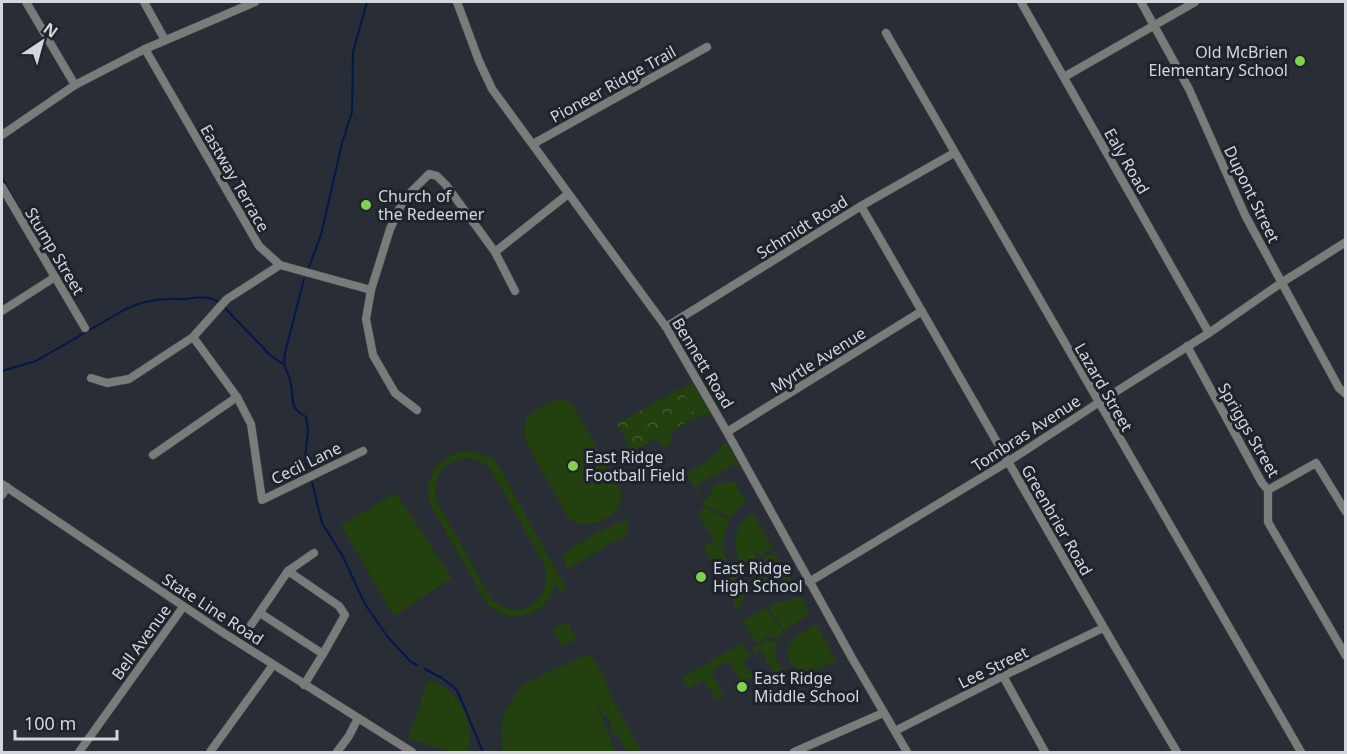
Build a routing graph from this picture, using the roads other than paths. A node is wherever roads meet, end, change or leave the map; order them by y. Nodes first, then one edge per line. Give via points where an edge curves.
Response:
1 (26, 2) edge
2 (144, 2) edge
3 (255, 2) edge
4 (457, 2) edge
5 (1021, 2) edge
6 (1142, 2) edge
7 (1195, 2) edge
8 (1155, 25) junction
9 (885, 33) dead end
10 (165, 40) junction
11 (707, 47) dead end
12 (145, 49) junction
13 (1064, 77) junction
14 (75, 85) junction
15 (2, 135) edge
16 (533, 144) junction
17 (954, 153) junction
18 (2, 187) edge
19 (568, 194) junction
20 (861, 206) junction
21 (1346, 242) edge
22 (495, 252) junction
23 (280, 265) junction
24 (55, 277) junction
25 (1281, 283) junction
26 (371, 290) junction
27 (515, 291) dead end
28 (2, 310) edge
29 (922, 311) junction
30 (666, 327) junction
31 (85, 328) dead end
32 (1209, 333) junction
33 (193, 337) junction
34 (1186, 346) junction
35 (91, 378) dead end
36 (1346, 394) edge
37 (237, 397) junction
38 (1098, 403) junction
39 (417, 410) dead end
40 (727, 432) junction
41 (363, 451) dead end
42 (153, 455) dead end
43 (1009, 462) junction
44 (4, 486) edge
45 (1268, 490) junction
46 (2, 495) edge
47 (1346, 513) edge
48 (314, 554) dead end
49 (288, 572) junction
50 (809, 582) junction
51 (183, 607) junction
52 (260, 613) junction
53 (249, 628) dead end
54 (1103, 628) junction
55 (323, 654) junction
56 (1346, 656) edge
57 (273, 665) junction
58 (1003, 676) junction
59 (304, 685) junction
60 (884, 713) junction
61 (358, 718) junction
62 (895, 731) junction
63 (79, 753) edge
64 (210, 753) edge
65 (337, 753) edge
66 (412, 753) edge
67 (794, 753) edge
68 (907, 753) edge
69 (1045, 753) edge
70 (1177, 753) edge
71 (1300, 753) edge

1 - 14 street
2 - 10 street
3 - 10 street
4 - 16 street, Bennett Road via 492,89
5 - 13 street, Ealy Road
6 - 8 street, Dupont Street
7 - 8 street
8 - 13 street
8 - 25 street, Dupont Street
9 - 17 street, Lazard Street
10 - 12 street
11 - 16 street, Pioneer Ridge Trail
12 - 14 street
12 - 23 street, Eastway Terrace via 259,246
13 - 32 street, Ealy Road
14 - 15 street
16 - 19 street, Bennett Road
17 - 20 street, Schmidt Road
17 - 38 street, Lazard Street
18 - 24 street, Stump Street
19 - 22 street
19 - 30 street, Bennett Road
20 - 29 street, Greenbrier Road
20 - 30 street, Schmidt Road
21 - 25 street, Tombras Avenue
22 - 26 street via 446,185 429,174 404,199
22 - 27 street
23 - 26 street, Eastway Terrace
23 - 33 street via 227,299
24 - 28 street
24 - 31 street, Stump Street
25 - 32 street, Tombras Avenue
25 - 36 street, Dupont Street via 1339,388
26 - 39 street via 366,319 373,355 395,393
29 - 40 street, Myrtle Avenue
29 - 43 street, Greenbrier Road
30 - 40 street, Bennett Road
32 - 34 street, Tombras Avenue
33 - 35 street via 129,379 107,383
33 - 37 street
34 - 38 street, Tombras Avenue
34 - 45 street, Spriggs Street
37 - 41 street, Cecil Lane via 251,424 262,500
37 - 42 street
38 - 43 street, Tombras Avenue
38 - 71 street, Lazard Street
40 - 50 street, Bennett Road
43 - 50 street, Tombras Avenue
43 - 54 street, Greenbrier Road
44 - 46 street
44 - 51 street, State Line Road
45 - 47 street via 1316,463
45 - 56 street, Spriggs Street via 1268,522
48 - 49 street
49 - 52 street
49 - 55 street via 339,606 345,615
50 - 60 street, Bennett Road
51 - 57 street, State Line Road
51 - 63 street, Bell Avenue
52 - 53 street
52 - 55 street
54 - 58 street, Lee Street
54 - 70 street, Greenbrier Road
55 - 59 street
57 - 59 street, State Line Road
57 - 64 street
58 - 62 street, Lee Street
58 - 69 street
59 - 61 street, State Line Road
60 - 62 street, Bennett Road
60 - 67 street
61 - 65 street
61 - 66 street, State Line Road
62 - 68 street, Bennett Road

